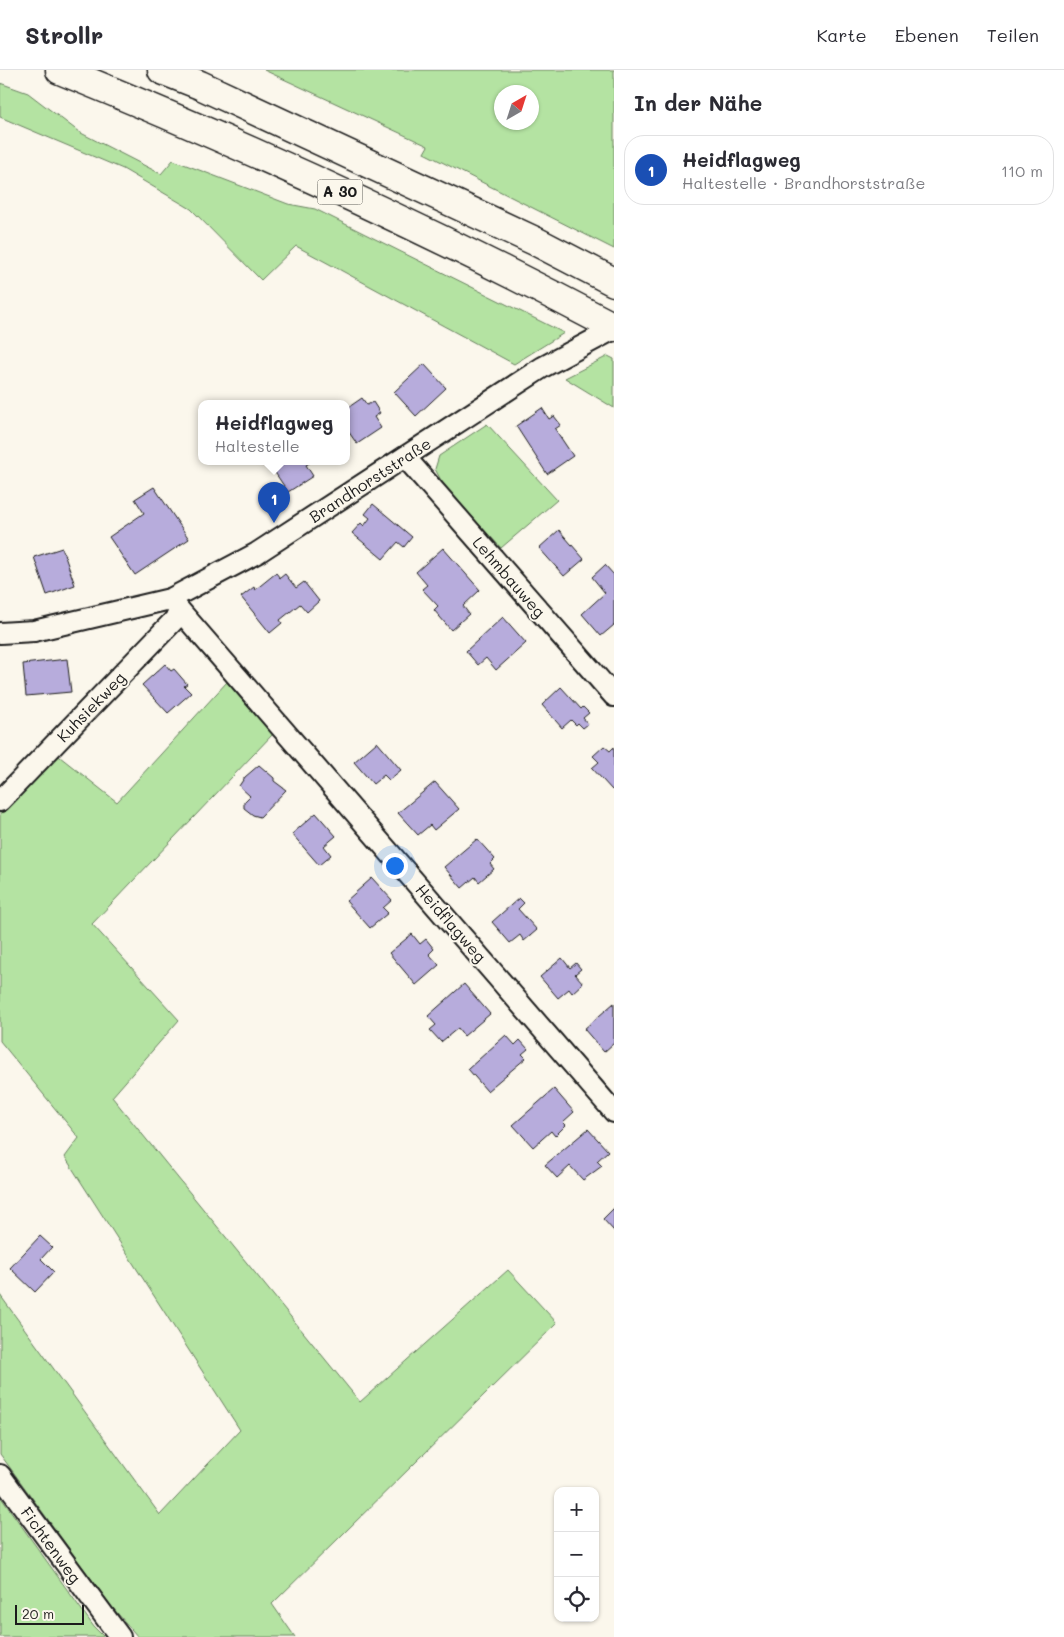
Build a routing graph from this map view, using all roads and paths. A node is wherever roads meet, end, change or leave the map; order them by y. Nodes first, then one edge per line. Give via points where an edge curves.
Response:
1 (60, 70) edge
2 (162, 70) edge
3 (614, 282) edge
4 (614, 328) edge
5 (404, 457) junction
6 (176, 606) junction
7 (0, 633) edge
8 (614, 696) edge
9 (0, 801) edge
10 (614, 1112) edge
11 (0, 1475) edge
12 (120, 1637) edge

1 - 4 highway, A 30 via 259,153 522,278
2 - 3 highway, A 30 via 537,242
4 - 5 street, Brandhorststraße via 543,367
5 - 6 street, Brandhorststraße
5 - 8 street, Lehmbauweg
6 - 7 street, Brandhorststraße via 34,631
6 - 9 street, Kuhsiekweg
6 - 10 street, Heidflagweg
11 - 12 street, Fichtenweg

